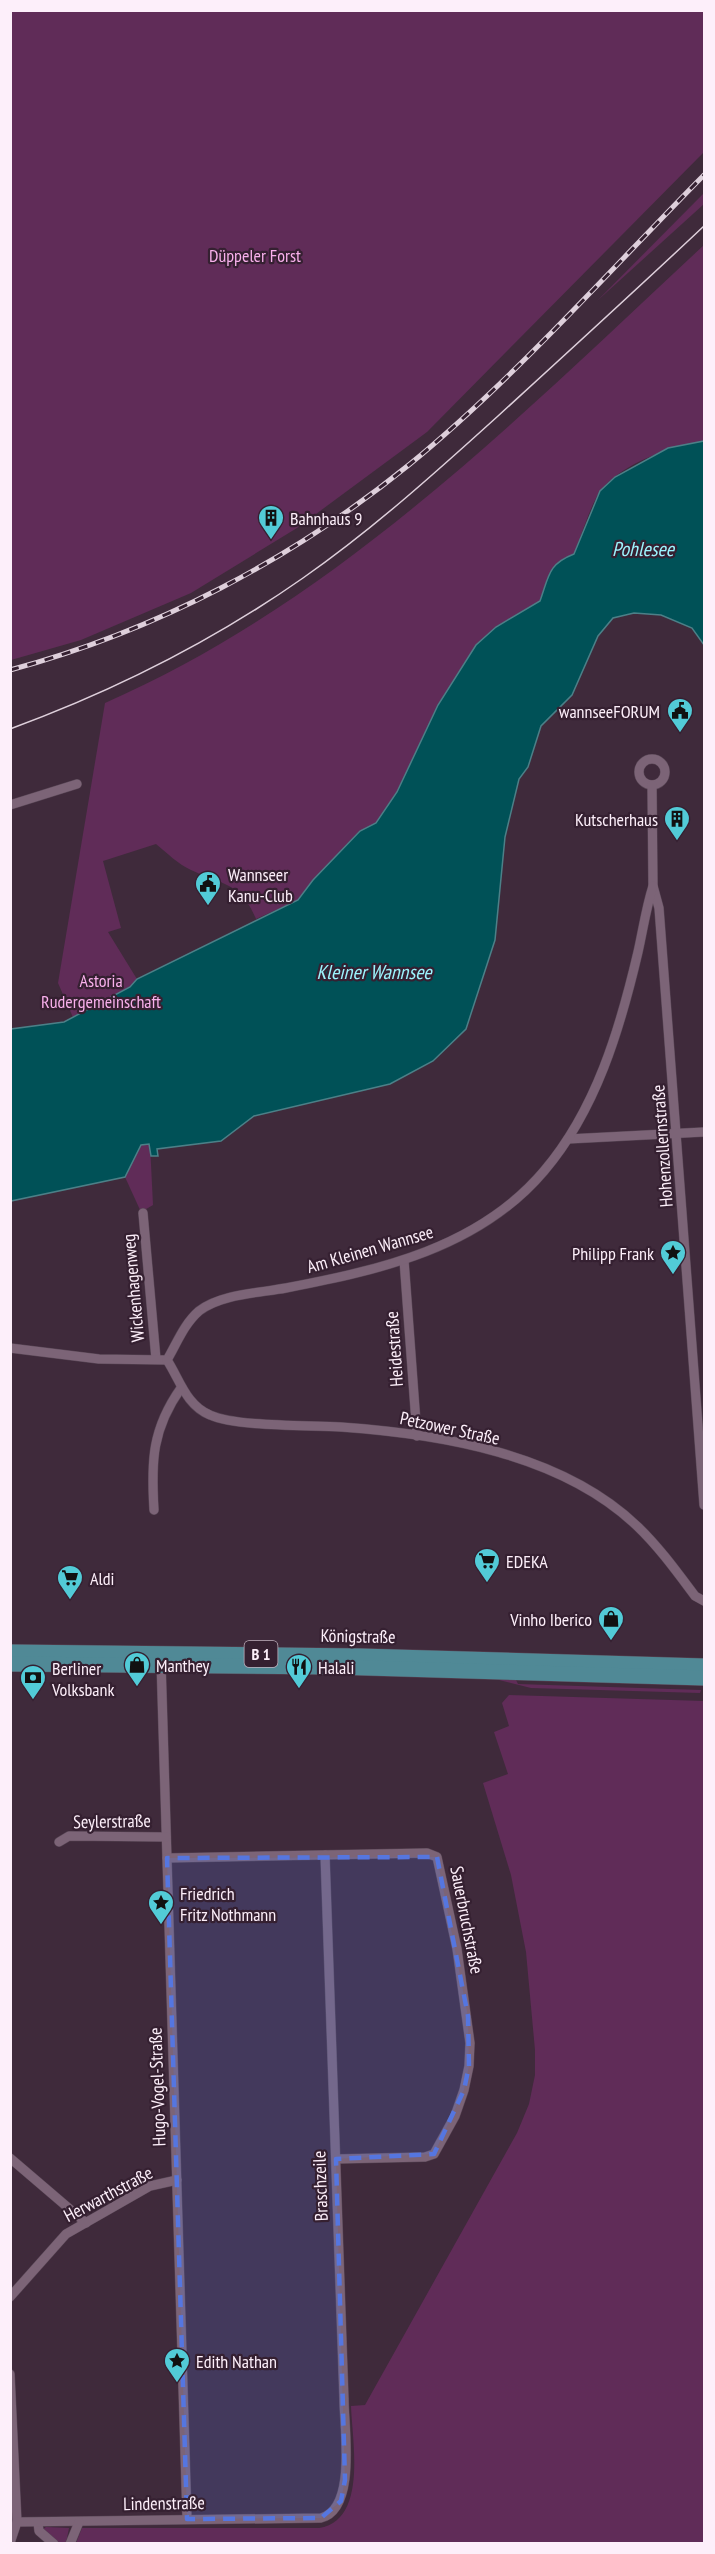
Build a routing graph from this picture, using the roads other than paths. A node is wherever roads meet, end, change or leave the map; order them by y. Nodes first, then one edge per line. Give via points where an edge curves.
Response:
1 (77, 784) dead end
2 (652, 784) dead end
3 (10, 805) edge
4 (653, 886) junction
5 (705, 1131) edge
6 (677, 1133) junction
7 (568, 1139) junction
8 (142, 1213) dead end
9 (404, 1260) junction
10 (10, 1348) edge
11 (156, 1359) junction
12 (167, 1360) junction
13 (181, 1388) junction
14 (417, 1436) junction
15 (705, 1505) edge
16 (153, 1510) dead end
17 (705, 1600) edge
18 (10, 1652) edge
19 (161, 1659) junction
20 (10, 1664) edge
21 (705, 1666) edge
22 (705, 1678) edge
23 (166, 1837) junction
24 (59, 1842) dead end
25 (325, 1855) junction
26 (167, 1858) junction
27 (10, 2158) edge
28 (336, 2159) junction
29 (177, 2180) junction
30 (86, 2223) junction
31 (10, 2297) edge
32 (10, 2374) edge
33 (333, 2513) joint
34 (187, 2519) junction
35 (17, 2522) junction
36 (79, 2522) junction
37 (38, 2523) junction
38 (10, 2543) edge
39 (54, 2544) edge
40 (70, 2544) edge

1 - 3 street
2 - 4 street, Hohenzollernstraße
4 - 6 street, Hohenzollernstraße via 659,908
4 - 7 street, Am Kleinen Wannsee via 610,1050
5 - 6 street
6 - 7 street
6 - 15 street, Hohenzollernstraße
7 - 9 street, Am Kleinen Wannsee via 543,1172 483,1224 449,1244
8 - 11 street, Wickenhagenweg
9 - 12 street, Am Kleinen Wannsee via 345,1277 221,1300 200,1310 188,1323
9 - 14 street, Heidestraße
10 - 11 street via 88,1358
11 - 12 street
12 - 13 street, Petzower Straße
13 - 14 street, Petzower Straße via 211,1416 231,1421
13 - 16 street via 158,1429 152,1457
14 - 17 street, Petzower Straße via 515,1459 590,1492 638,1526 695,1596
18 - 19 main road, Königstraße / B 1
19 - 20 main road, Königstraße / B 1
19 - 21 main road, Königstraße / B 1 via 423,1657
19 - 22 main road, Königstraße / B 1
19 - 23 street, Hugo-Vogel-Straße
23 - 24 street, Seylerstraße via 69,1836
23 - 26 street, Hugo-Vogel-Straße
25 - 26 street, Sauerbruchstraße
25 - 28 street, Braschzeile
25 - 28 street, Sauerbruchstraße via 428,1853 437,1857 470,2043 464,2090 434,2154
26 - 29 street, Hugo-Vogel-Straße
27 - 30 street
28 - 33 street, Braschzeile via 345,2480 341,2501
29 - 30 street, Herwarthstraße via 150,2186
29 - 34 street, Hugo-Vogel-Straße
30 - 31 street, Herwarthstraße via 66,2235
32 - 35 street
33 - 34 street, Lindenstraße via 321,2518
34 - 36 street, Lindenstraße
35 - 37 street, Lindenstraße
35 - 38 street
36 - 37 street, Lindenstraße
36 - 40 street
37 - 39 street via 39,2531

